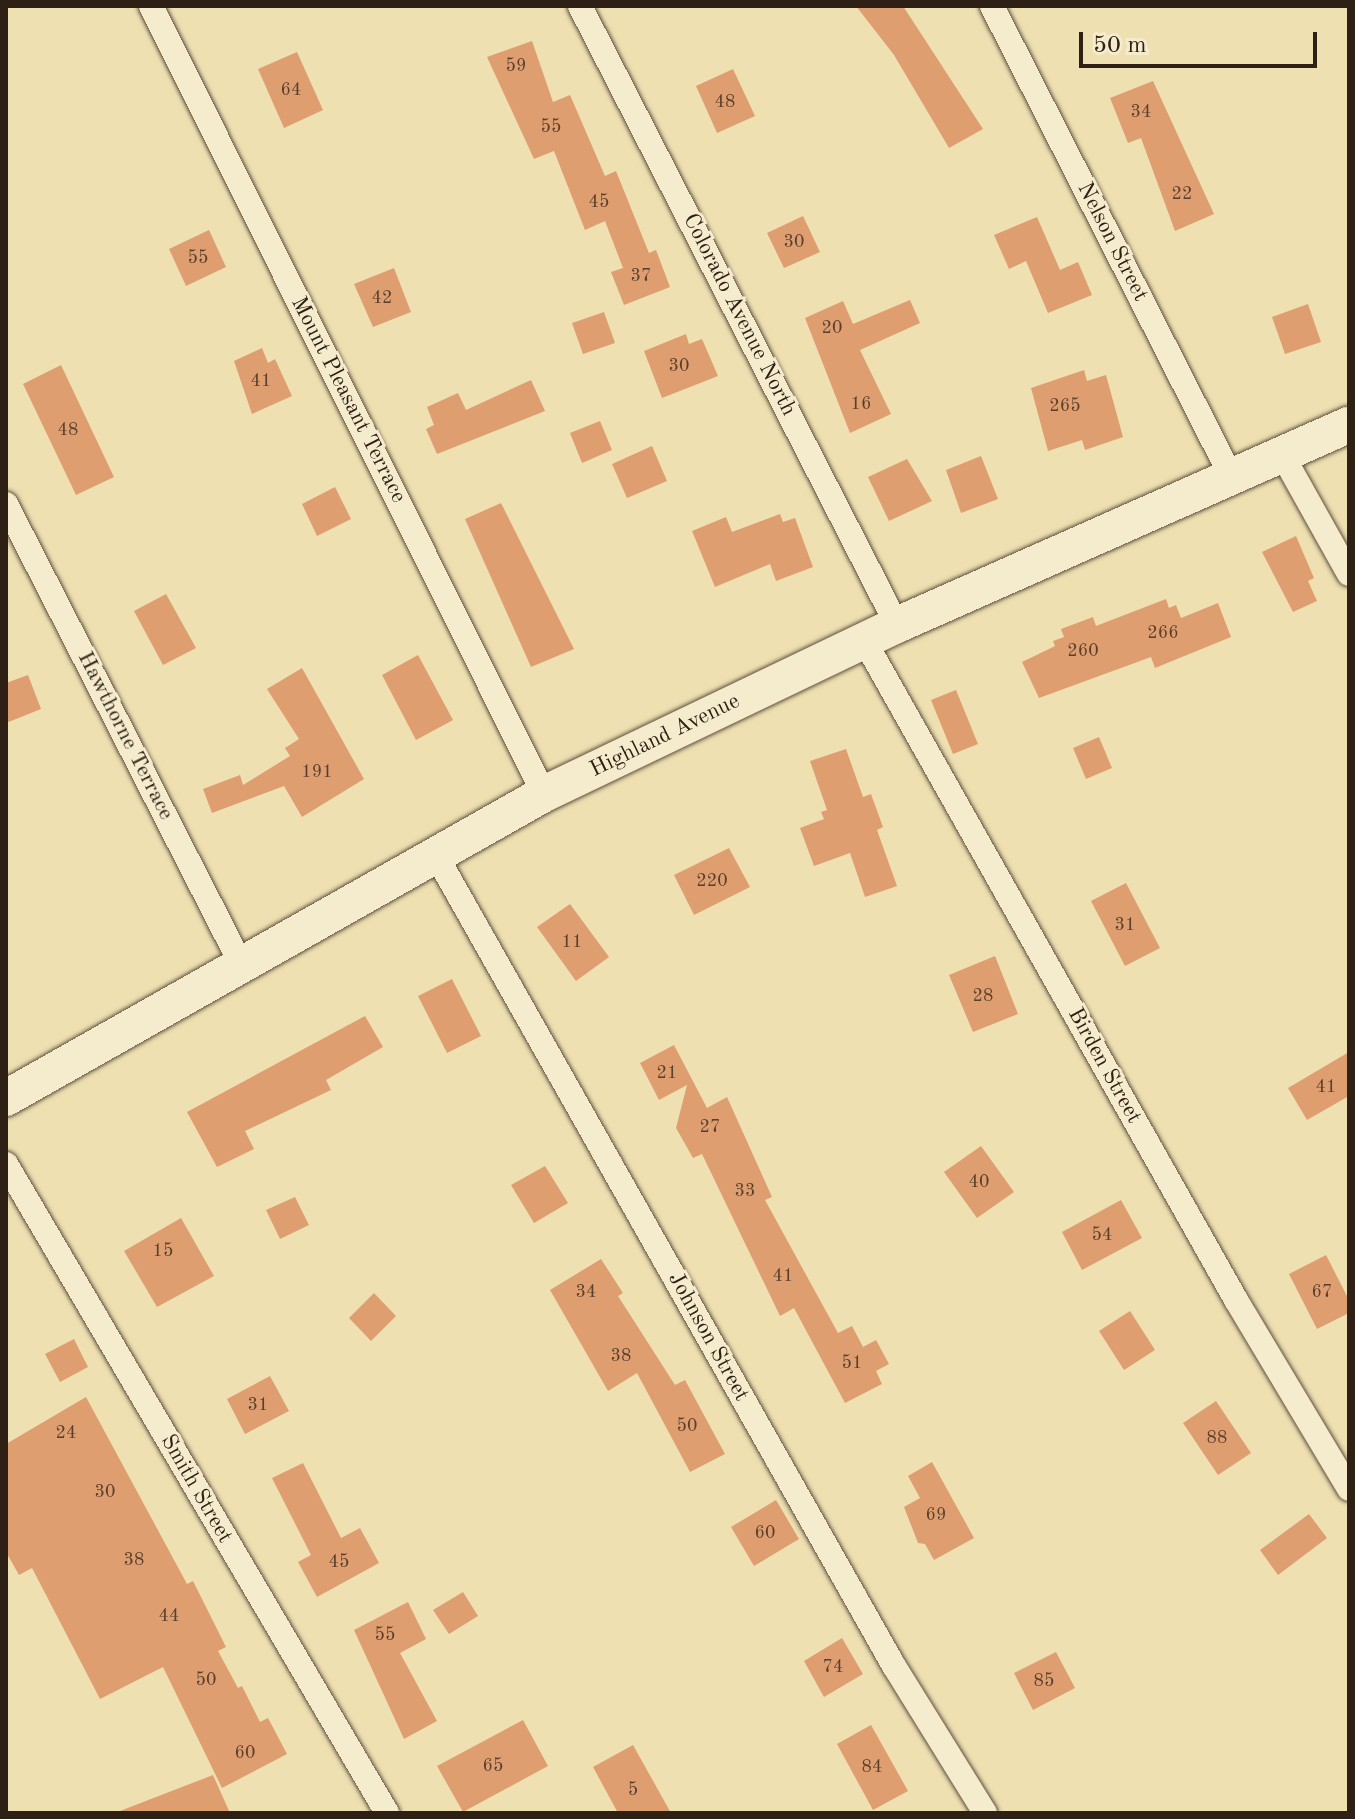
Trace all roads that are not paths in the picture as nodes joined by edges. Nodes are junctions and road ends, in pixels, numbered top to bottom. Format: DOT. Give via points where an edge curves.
graph roads {
  1 [pos="151,6"];
  2 [pos="580,6"];
  3 [pos="992,6"];
  4 [pos="1349,425"];
  5 [pos="1283,456"];
  6 [pos="1232,478"];
  7 [pos="6,504"];
  8 [pos="1349,574"];
  9 [pos="897,625"];
  10 [pos="864,640"];
  11 [pos="544,794"];
  12 [pos="437,857"];
  13 [pos="243,968"];
  14 [pos="6,1098"];
  15 [pos="6,1164"];
  16 [pos="1349,1489"];
  17 [pos="387,1813"];
  18 [pos="985,1813"];
  1 -- 11 [label="street, Mount Pleasant Terrace"];
  2 -- 9 [label="street, Colorado Avenue North"];
  3 -- 6 [label="street, Nelson Street"];
  4 -- 5 [label="street, Highland Avenue"];
  5 -- 6 [label="street, Highland Avenue"];
  5 -- 8 [label="street"];
  6 -- 9 [label="street, Highland Avenue"];
  7 -- 13 [label="street, Hawthorne Terrace"];
  9 -- 10 [label="street, Highland Avenue"];
  10 -- 11 [label="street, Highland Avenue"];
  10 -- 16 [label="street, Birden Street" via="1236,1300"];
  11 -- 12 [label="street, Highland Avenue"];
  12 -- 13 [label="street, Highland Avenue"];
  12 -- 18 [label="street, Johnson Street" via="886,1652"];
  13 -- 14 [label="street, Highland Avenue"];
  15 -- 17 [label="street, Smith Street"];
}
